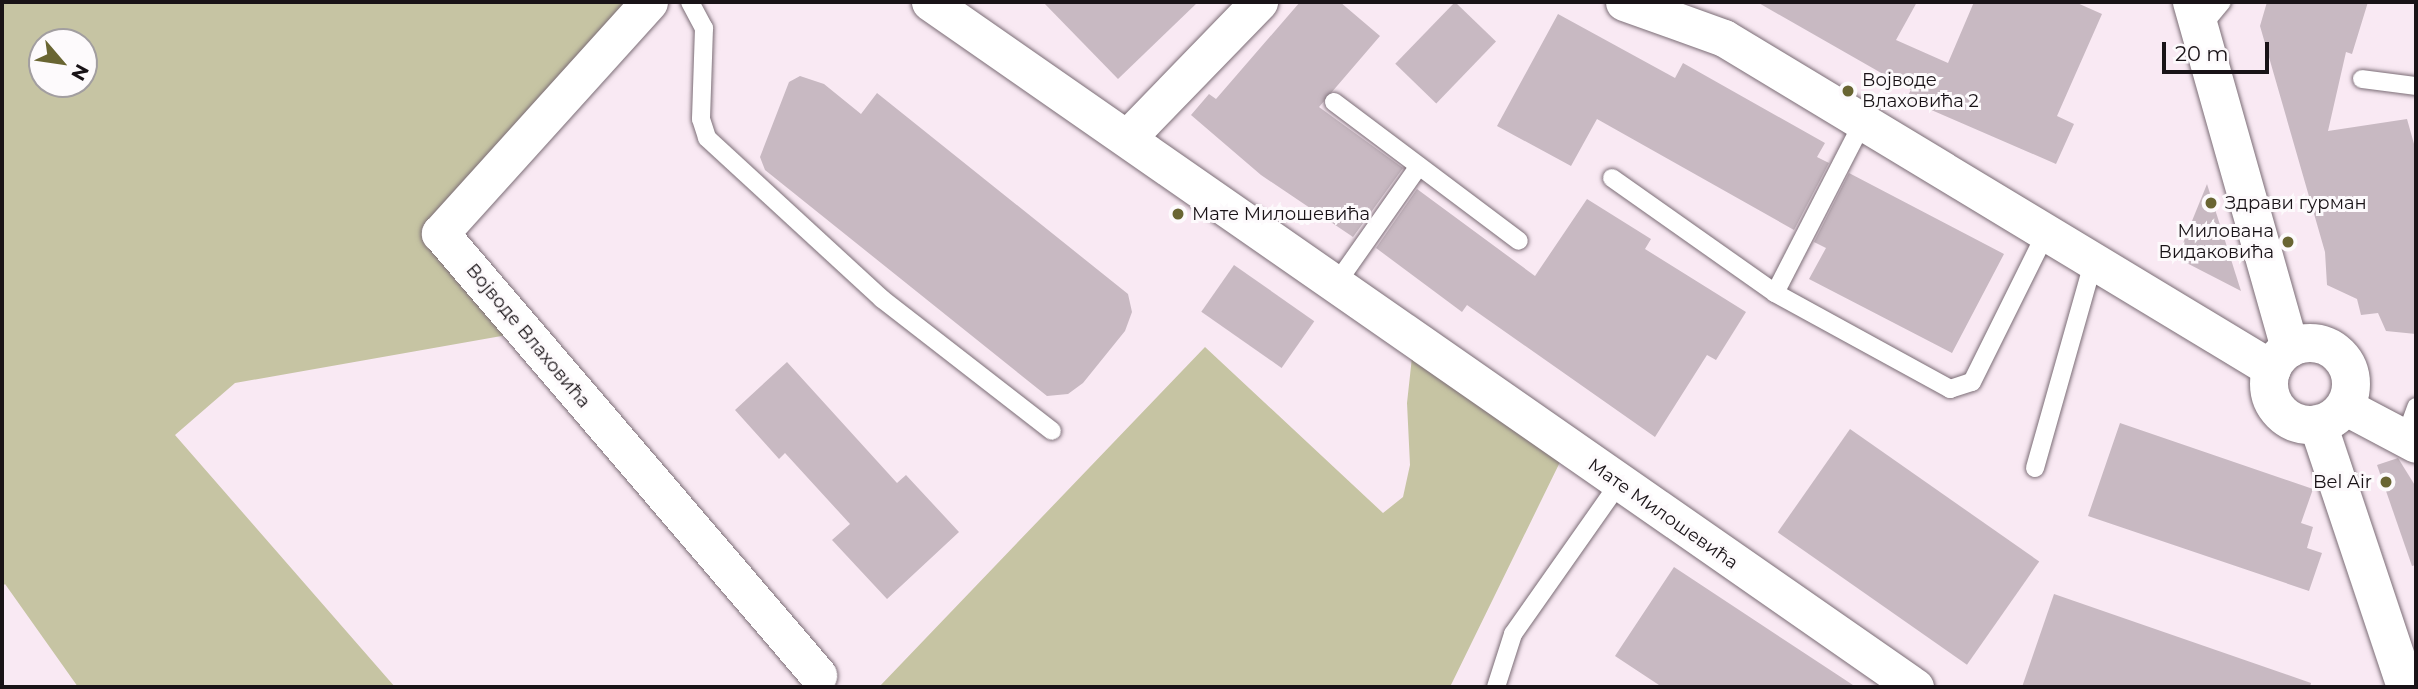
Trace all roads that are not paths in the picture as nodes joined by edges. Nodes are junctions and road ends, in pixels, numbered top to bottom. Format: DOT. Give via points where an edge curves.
graph roads {
  1 [pos="649,2"];
  2 [pos="690,2"];
  3 [pos="930,2"];
  4 [pos="1259,2"];
  5 [pos="1624,2"];
  6 [pos="2205,10"];
  7 [pos="2362,79"];
  8 [pos="2416,86"];
  9 [pos="1334,102"];
  10 [pos="1864,120"];
  11 [pos="1127,138"];
  12 [pos="1419,166"];
  13 [pos="1612,178"];
  14 [pos="2047,231"];
  15 [pos="1518,242"];
  16 [pos="2095,259"];
  17 [pos="1336,284"];
  18 [pos="1776,293"];
  19 [pos="2281,358"];
  20 [pos="2331,415"];
  21 [pos="2412,430"];
  22 [pos="1052,431"];
  23 [pos="2035,468"];
  24 [pos="1619,483"];
  25 [pos="818,675"];
  26 [pos="1496,687"];
  27 [pos="1915,687"];
  28 [pos="2406,687"];
  1 -- 25 [label="street, Војводе Влаховића" via="440,233"];
  2 -- 22 [label="lane" via="704,28 701,119 707,138 882,299"];
  3 -- 11 [label="street, Мате Милошевића"];
  4 -- 11 [label="street"];
  5 -- 10 [label="street" via="1724,38"];
  6 -- 19 [label="street"];
  7 -- 8 [label="lane"];
  9 -- 12 [label="lane"];
  10 -- 14 [label="street"];
  10 -- 18 [label="lane"];
  11 -- 17 [label="street, Мате Милошевића"];
  12 -- 15 [label="lane"];
  12 -- 17 [label="lane"];
  13 -- 18 [label="lane"];
  14 -- 16 [label="street"];
  14 -- 18 [label="lane" via="1972,382 1950,389"];
  16 -- 19 [label="street"];
  16 -- 23 [label="lane"];
  17 -- 24 [label="street, Мате Милошевића"];
  19 -- 20 [label="street" via="2270,390 2278,410 2296,422"];
  19 -- 20 [label="street" via="2325,346 2343,360 2351,383"];
  20 -- 21 [label="street"];
  20 -- 28 [label="street"];
  24 -- 26 [label="lane" via="1513,634"];
  24 -- 27 [label="street, Мате Милошевића"];
}
